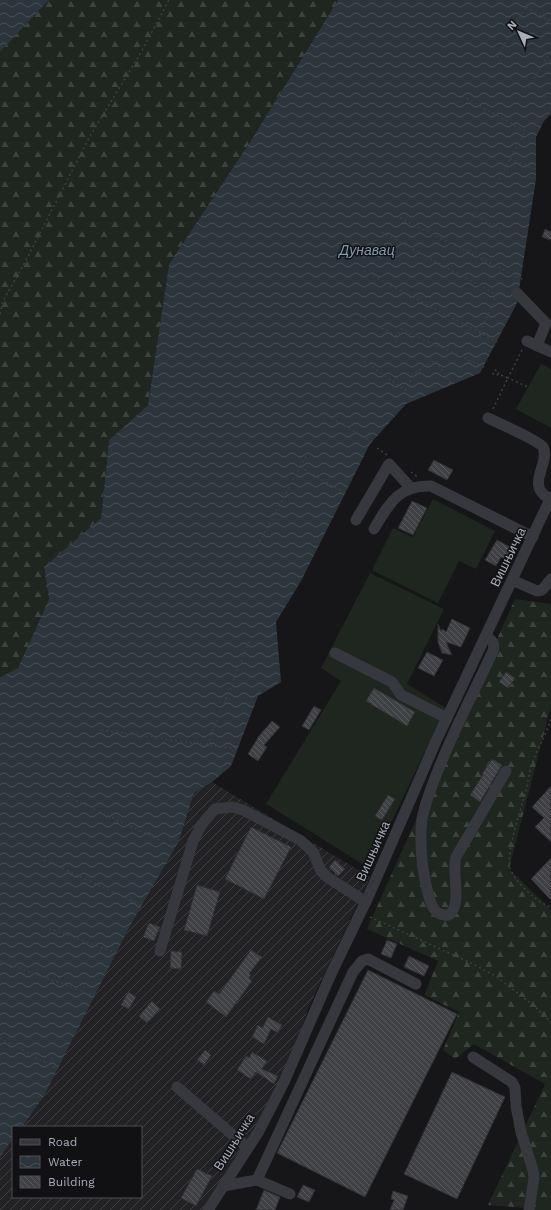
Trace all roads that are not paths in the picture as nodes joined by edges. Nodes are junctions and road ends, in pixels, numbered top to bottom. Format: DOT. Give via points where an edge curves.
graph roads {
  1 [pos="517,293"];
  2 [pos="527,341"];
  3 [pos="537,346"];
  4 [pos="551,352"];
  5 [pos="488,418"];
  6 [pos="540,444"];
  7 [pos="551,449"];
  8 [pos="411,488"];
  9 [pos="551,498"];
  10 [pos="356,520"];
  11 [pos="374,529"];
  12 [pos="533,537"];
  13 [pos="551,579"];
  14 [pos="512,580"];
  15 [pos="486,636"];
  16 [pos="335,653"];
  17 [pos="447,718"];
  18 [pos="506,772"];
  19 [pos="366,902"];
  20 [pos="160,951"];
  21 [pos="416,984"];
  22 [pos="473,1057"];
  23 [pos="177,1087"];
  24 [pos="248,1148"];
  25 [pos="256,1180"];
  26 [pos="223,1186"];
  27 [pos="290,1194"];
  28 [pos="208,1210"];
  29 [pos="529,1210"];
  1 -- 3 [label="street" via="546,323"];
  2 -- 3 [label="street"];
  3 -- 4 [label="street"];
  5 -- 6 [label="street"];
  6 -- 7 [label="street"];
  6 -- 9 [label="street" via="545,453 540,491 544,496"];
  8 -- 10 [label="street" via="389,464"];
  8 -- 11 [label="street" via="393,499"];
  8 -- 12 [label="street" via="431,486"];
  9 -- 12 [label="street, Вишњичка"];
  12 -- 14 [label="street, Вишњичка"];
  13 -- 14 [label="street" via="542,590 537,591"];
  14 -- 15 [label="street, Вишњичка"];
  15 -- 17 [label="street, Вишњичка"];
  15 -- 18 [label="street" via="494,644 493,651 444,756 422,819 423,874 431,902 436,912 441,915 449,915 454,908 456,857"];
  16 -- 17 [label="street" via="392,682 401,695"];
  17 -- 19 [label="street, Вишњичка"];
  19 -- 20 [label="street" via="327,877 321,871 313,852 300,840 243,810 232,807 215,809 202,824 193,841"];
  19 -- 24 [label="street, Вишњичка" via="331,974 284,1082"];
  21 -- 25 [label="street" via="368,959 353,972"];
  22 -- 29 [label="street" via="506,1077 515,1088 518,1116 534,1178"];
  23 -- 24 [label="street"];
  24 -- 26 [label="street, Вишњичка"];
  25 -- 26 [label="street"];
  25 -- 27 [label="street"];
  26 -- 28 [label="street, Вишњичка"];
}
